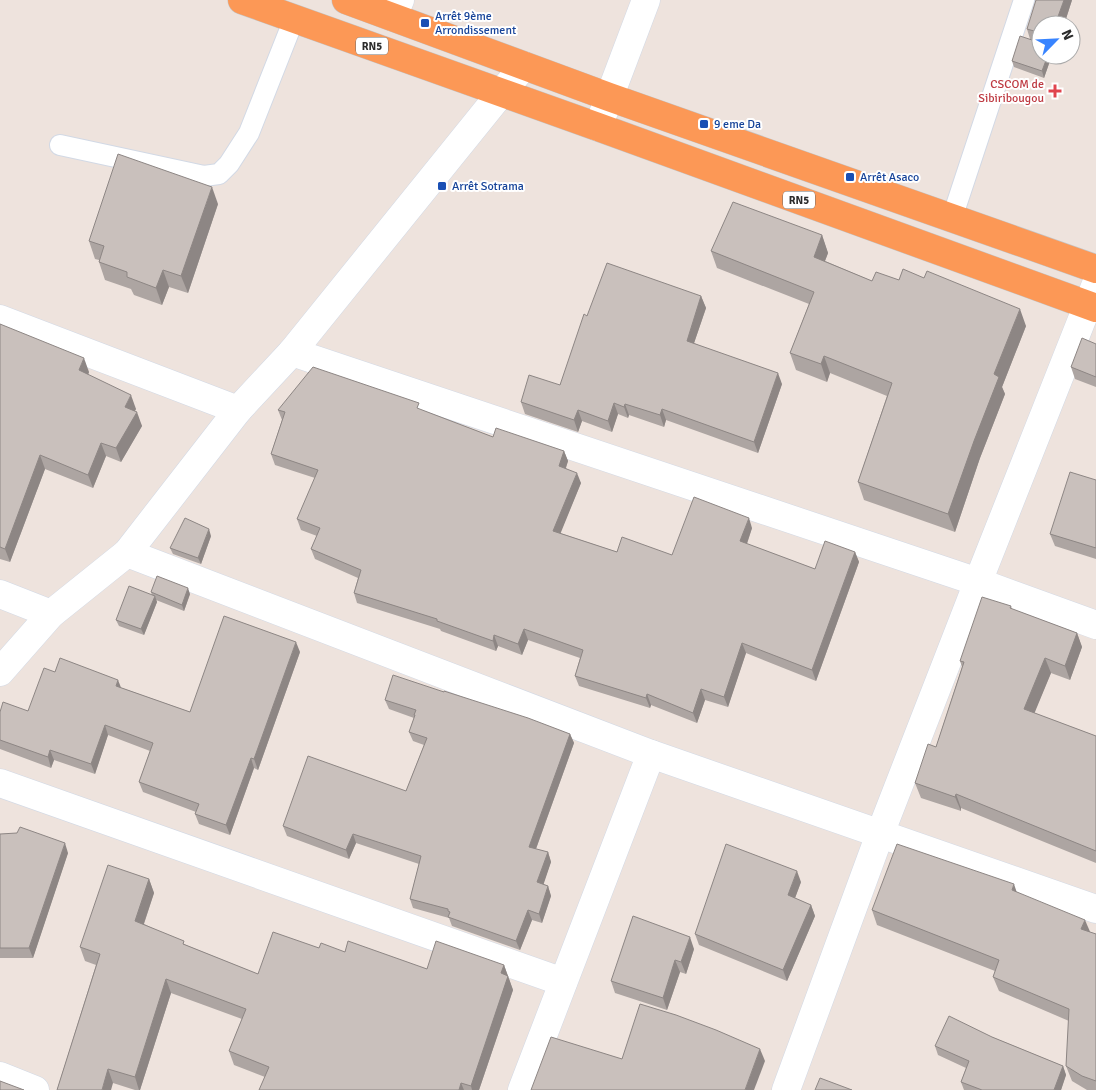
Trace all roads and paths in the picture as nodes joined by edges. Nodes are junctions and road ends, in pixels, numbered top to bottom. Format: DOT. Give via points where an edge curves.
graph roads {
  1 [pos="242,0"];
  2 [pos="346,0"];
  3 [pos="646,0"];
  4 [pos="1024,0"];
  5 [pos="397,9"];
  6 [pos="294,19"];
  7 [pos="524,66"];
  8 [pos="502,93"];
  9 [pos="609,97"];
  10 [pos="598,127"];
  11 [pos="60,145"];
  12 [pos="952,218"];
  13 [pos="1096,269"];
  14 [pos="1093,299"];
  15 [pos="0,320"];
  16 [pos="292,352"];
  17 [pos="238,410"];
  18 [pos="127,553"];
  19 [pos="978,582"];
  20 [pos="0,594"];
  21 [pos="51,614"];
  22 [pos="1096,624"];
  23 [pos="0,672"];
  24 [pos="651,754"];
  25 [pos="0,783"];
  26 [pos="880,834"];
  27 [pos="1096,909"];
  28 [pos="563,982"];
  29 [pos="0,1076"];
  30 [pos="36,1090"];
  31 [pos="522,1090"];
  32 [pos="786,1090"];
  1 -- 6 [label="highway, RN5"];
  2 -- 5 [label="highway"];
  3 -- 9 [label="street"];
  4 -- 12 [label="lane"];
  5 -- 7 [label="highway"];
  6 -- 8 [label="highway, RN5"];
  6 -- 11 [label="lane" via="249,133 219,174 204,176"];
  7 -- 8 [label="street"];
  7 -- 9 [label="highway"];
  8 -- 10 [label="highway, RN5"];
  8 -- 16 [label="street"];
  9 -- 10 [label="street"];
  9 -- 12 [label="highway"];
  10 -- 14 [label="highway, RN5"];
  12 -- 13 [label="highway"];
  14 -- 19 [label="street"];
  15 -- 17 [label="street"];
  16 -- 17 [label="street"];
  16 -- 19 [label="street"];
  17 -- 18 [label="street"];
  18 -- 21 [label="street"];
  18 -- 24 [label="street"];
  19 -- 22 [label="street"];
  19 -- 26 [label="street"];
  20 -- 21 [label="street"];
  21 -- 23 [label="street"];
  24 -- 26 [label="street"];
  24 -- 28 [label="street"];
  25 -- 28 [label="street"];
  26 -- 27 [label="street"];
  26 -- 32 [label="street"];
  28 -- 31 [label="street"];
  29 -- 30 [label="street"];
}
